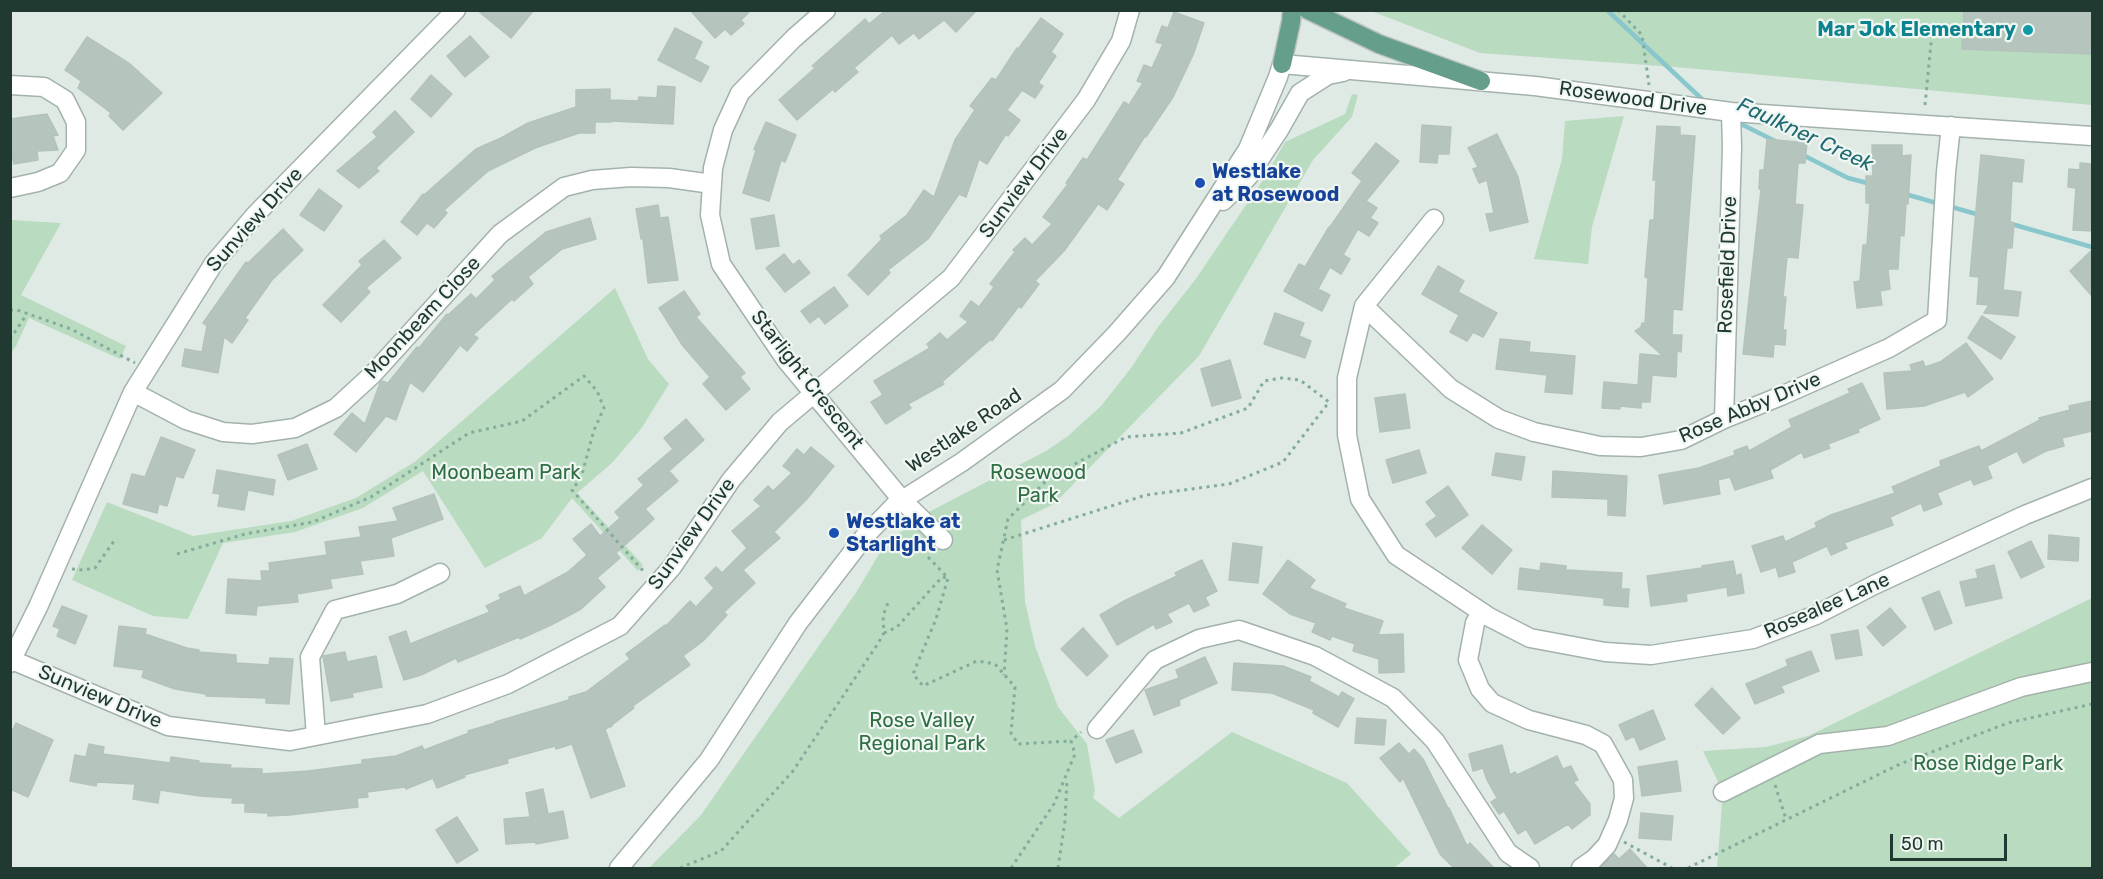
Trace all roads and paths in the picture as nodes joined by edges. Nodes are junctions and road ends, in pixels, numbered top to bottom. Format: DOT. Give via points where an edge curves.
graph roads {
  1 [pos="456,10"];
  2 [pos="826,10"];
  3 [pos="1130,10"];
  4 [pos="1292,10"];
  5 [pos="1308,10"];
  6 [pos="1618,10"];
  7 [pos="1933,23"];
  8 [pos="1281,64"];
  9 [pos="1353,70"];
  10 [pos="1480,81"];
  11 [pos="10,85"];
  12 [pos="1650,101"];
  13 [pos="1925,105"];
  14 [pos="1731,112"];
  15 [pos="1951,126"];
  16 [pos="2092,136"];
  17 [pos="712,184"];
  18 [pos="10,189"];
  19 [pos="1434,219"];
  20 [pos="1202,220"];
  21 [pos="1364,306"];
  22 [pos="10,310"];
  23 [pos="27,314"];
  24 [pos="10,339"];
  25 [pos="147,369"];
  26 [pos="133,392"];
  27 [pos="813,394"];
  28 [pos="1724,418"];
  29 [pos="2092,488"];
  30 [pos="902,500"];
  31 [pos="943,540"];
  32 [pos="1004,540"];
  33 [pos="118,541"];
  34 [pos="177,554"];
  35 [pos="928,557"];
  36 [pos="55,567"];
  37 [pos="440,573"];
  38 [pos="948,578"];
  39 [pos="656,586"];
  40 [pos="889,600"];
  41 [pos="1481,612"];
  42 [pos="884,633"];
  43 [pos="11,661"];
  44 [pos="2092,672"];
  45 [pos="1004,675"];
  46 [pos="2092,704"];
  47 [pos="1097,729"];
  48 [pos="316,736"];
  49 [pos="1071,741"];
  50 [pos="1769,769"];
  51 [pos="1066,777"];
  52 [pos="1724,792"];
  53 [pos="1786,819"];
  54 [pos="1611,836"];
  55 [pos="620,868"];
  56 [pos="680,868"];
  57 [pos="1011,868"];
  58 [pos="1058,868"];
  59 [pos="1530,868"];
  60 [pos="1581,868"];
  61 [pos="1672,868"];
  62 [pos="1688,868"];
  1 -- 25 [label="street, Sunview Drive" via="213,263"];
  2 -- 17 [label="street, Starlight Crescent" via="740,93 723,130"];
  3 -- 27 [label="street, Sunview Drive" via="1121,41 1086,100 951,278"];
  4 -- 8 [label="main road, Westlake Road"];
  5 -- 10 [label="main road" via="1379,44"];
  6 -- 12 [label="path" via="1642,35"];
  7 -- 13 [label="path"];
  8 -- 9 [label="street, Rosewood Drive"];
  8 -- 20 [label="street, Westlake Road" via="1248,148"];
  9 -- 10 [label="street, Rosewood Drive"];
  9 -- 20 [label="street" via="1328,75 1300,93 1248,177"];
  10 -- 12 [label="street, Rosewood Drive"];
  11 -- 18 [label="street" via="44,87 64,100 76,122 76,150 60,173"];
  12 -- 14 [label="street, Rosewood Drive"];
  14 -- 15 [label="street, Rosewood Drive"];
  14 -- 28 [label="street, Rosefield Drive"];
  15 -- 16 [label="street, Rosewood Drive"];
  15 -- 28 [label="street, Rose Abby Drive" via="1937,320 1889,348"];
  17 -- 26 [label="street, Moonbeam Close" via="631,177 564,187 500,234 373,374 336,408 296,428 252,434 223,432 186,420"];
  17 -- 27 [label="street, Starlight Crescent" via="710,215 720,264"];
  19 -- 21 [label="street"];
  20 -- 30 [label="street, Westlake Road" via="1166,277 1062,390"];
  21 -- 28 [label="street, Rose Abby Drive" via="1451,389 1499,419 1534,432 1600,446 1641,447 1681,440"];
  21 -- 41 [label="street, Rosealee Lane" via="1347,378 1347,435 1360,499 1396,555"];
  22 -- 23 [label="path"];
  23 -- 24 [label="path"];
  23 -- 25 [label="path" via="71,329"];
  25 -- 26 [label="street, Sunview Drive"];
  26 -- 36 [label="street, Sunview Drive"];
  27 -- 30 [label="street, Starlight Crescent"];
  27 -- 39 [label="street, Sunview Drive" via="780,422 730,480"];
  29 -- 41 [label="street, Rosealee Lane" via="2025,515 1816,615 1753,639 1651,656 1605,652 1530,638"];
  30 -- 31 [label="street, Starlight Crescent"];
  30 -- 55 [label="street, Westlake Road" via="865,536 811,605 709,760"];
  32 -- 32 [label="path" via="1008,519 1050,477 1126,437 1181,433 1248,408 1264,381 1300,380 1329,402 1283,462 1229,484 1146,495"];
  32 -- 45 [label="path" via="997,570 1007,629"];
  33 -- 36 [label="path" via="114,541 95,568"];
  34 -- 39 [label="path" via="245,534 313,522 371,497 469,433 522,421 584,376 597,391 604,408 580,478 572,489"];
  35 -- 38 [label="path"];
  36 -- 43 [label="street, Sunview Drive"];
  37 -- 48 [label="street" via="397,594 335,610 310,657"];
  38 -- 42 [label="path" via="942,577 897,627"];
  38 -- 45 [label="path" via="913,674 923,686 977,661 995,664"];
  39 -- 48 [label="street, Sunview Drive" via="620,626 508,684 427,714"];
  40 -- 42 [label="path"];
  41 -- 54 [label="street" via="1468,660 1480,689 1492,703 1529,720 1586,735 1603,744 1615,763 1623,780 1624,798"];
  42 -- 56 [label="path" via="793,771 721,850"];
  43 -- 48 [label="street, Sunview Drive" via="168,726 290,741"];
  44 -- 50 [label="street" via="2021,687 1888,736 1819,744"];
  45 -- 49 [label="path" via="1015,687 1011,733 1018,744"];
  46 -- 53 [label="path" via="2008,723 1899,764"];
  47 -- 49 [label="path" via="1084,730"];
  47 -- 59 [label="street" via="1155,660 1199,639 1239,630 1315,656 1393,698 1435,741 1508,853"];
  49 -- 57 [label="path" via="1075,754 1054,804"];
  50 -- 52 [label="street"];
  50 -- 53 [label="path"];
  51 -- 58 [label="path"];
  53 -- 62 [label="path"];
  54 -- 60 [label="street" via="1594,859"];
  54 -- 61 [label="path"];
}
